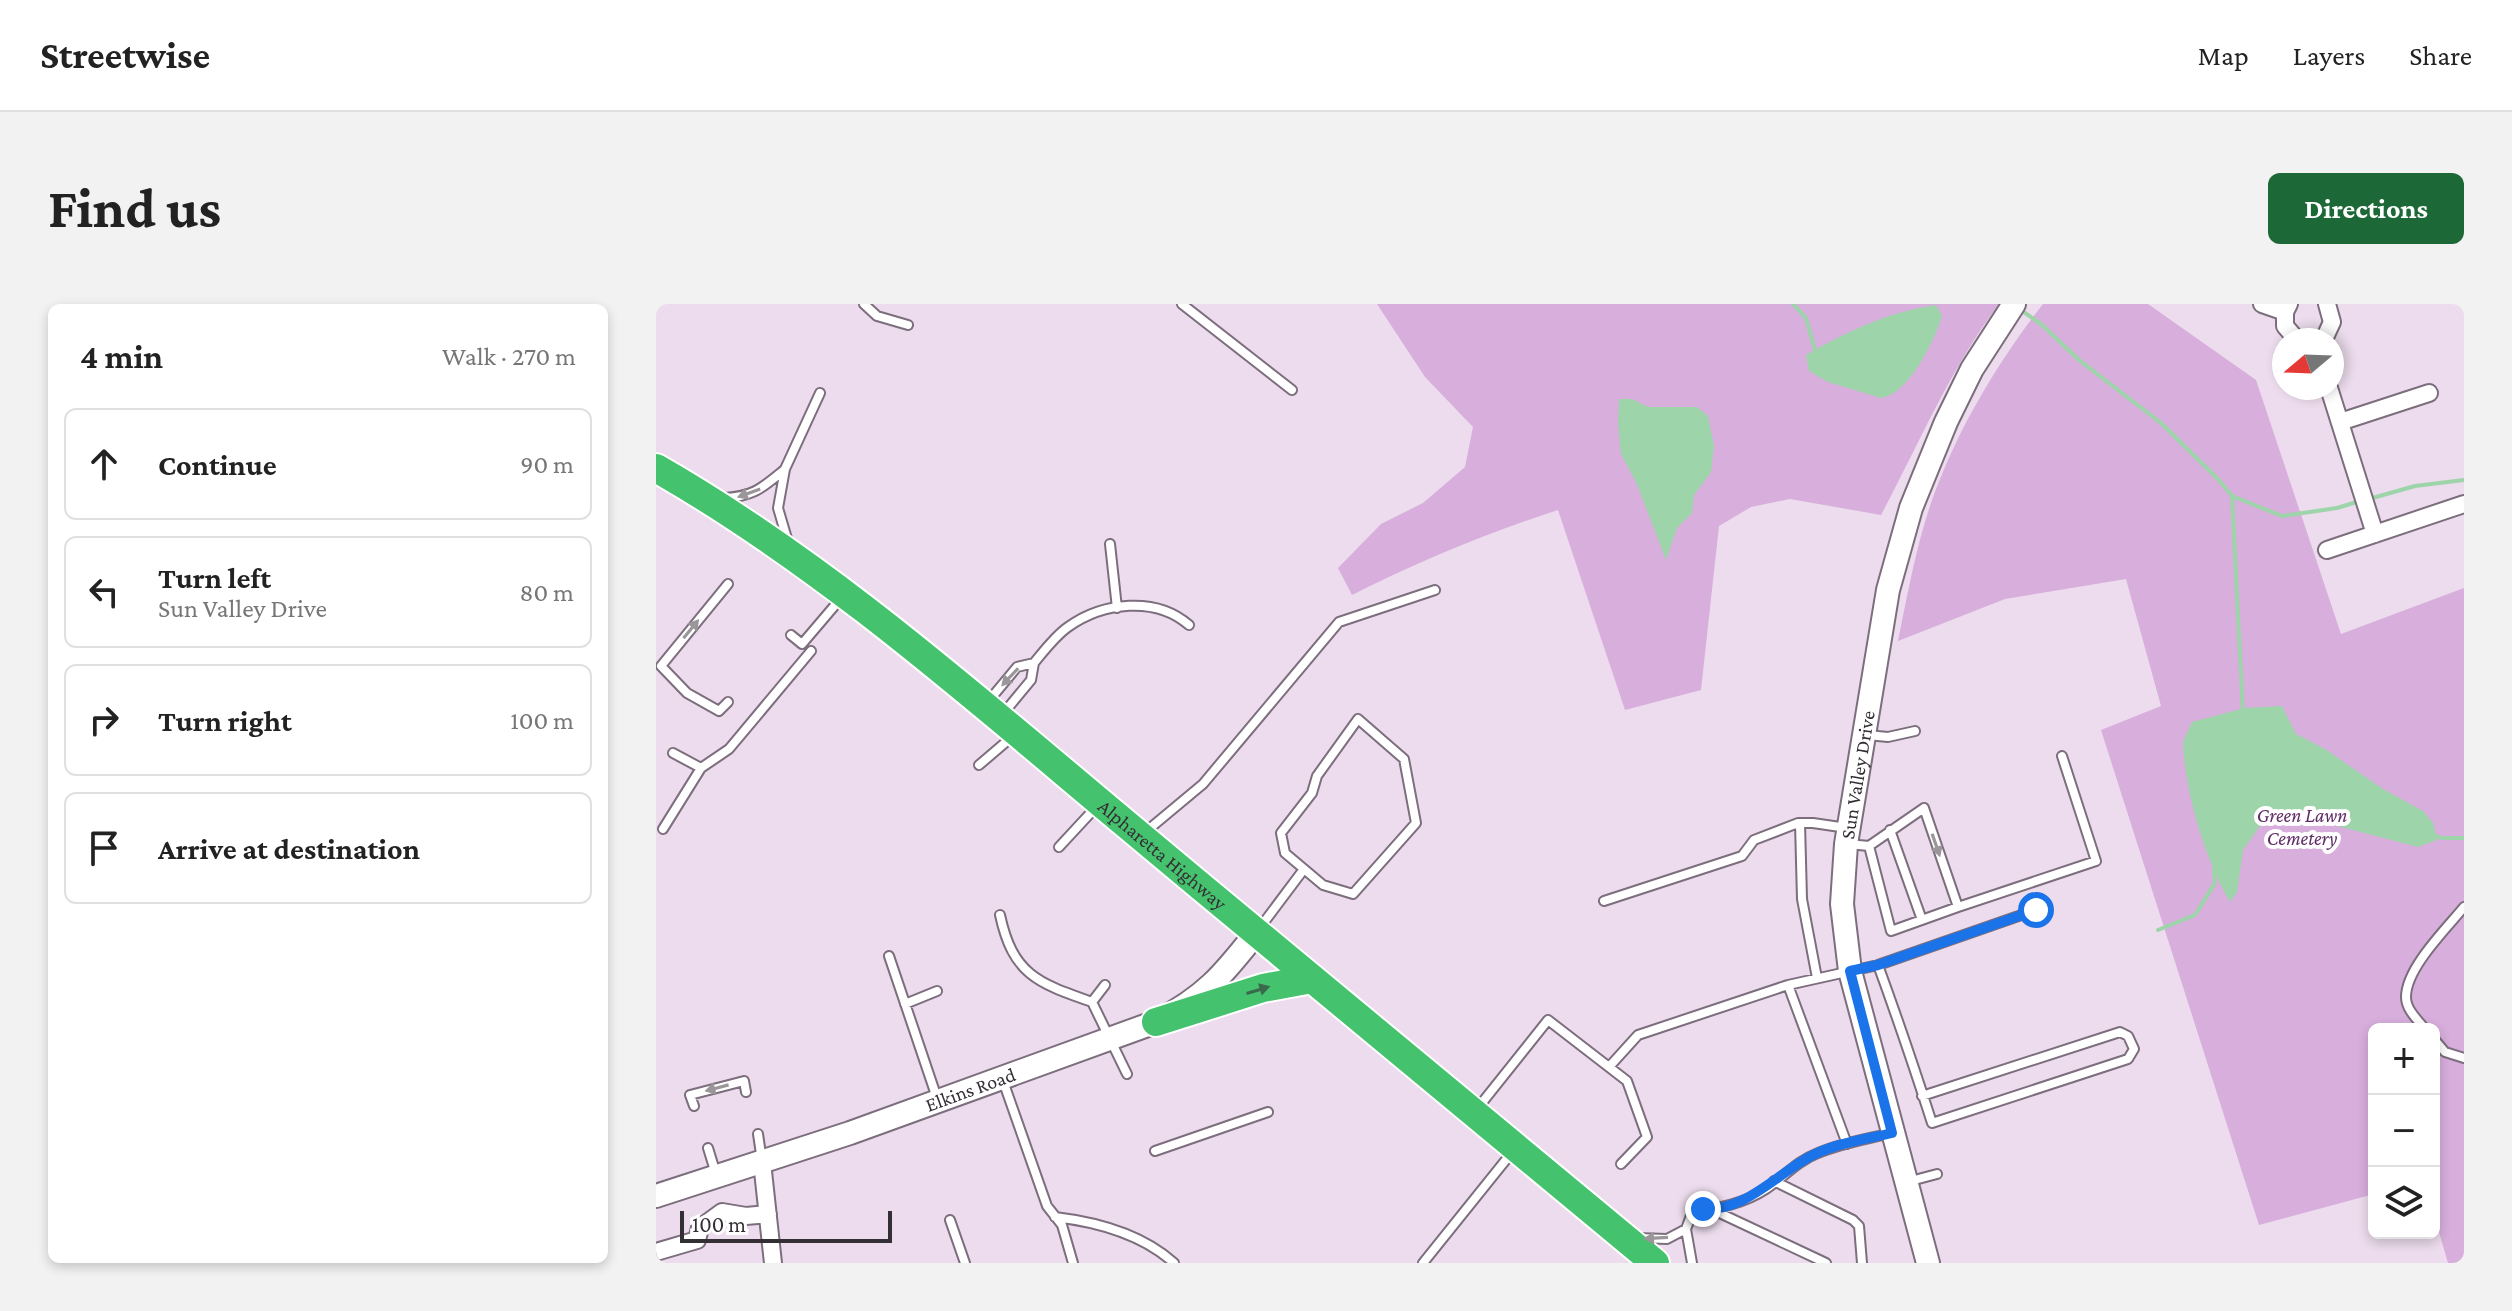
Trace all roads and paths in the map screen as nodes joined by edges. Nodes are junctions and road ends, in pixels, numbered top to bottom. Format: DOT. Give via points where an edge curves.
graph roads {
  1 [pos="864,304"];
  2 [pos="1182,304"];
  3 [pos="2014,304"];
  4 [pos="2262,304"];
  5 [pos="2327,304"];
  6 [pos="2287,308"];
  7 [pos="908,325"];
  8 [pos="2287,328"];
  9 [pos="2329,328"];
  10 [pos="1292,390"];
  11 [pos="820,393"];
  12 [pos="2429,393"];
  13 [pos="2333,400"];
  14 [pos="2340,422"];
  15 [pos="656,468"];
  16 [pos="785,469"];
  17 [pos="706,498"];
  18 [pos="2464,504"];
  19 [pos="2375,534"];
  20 [pos="1110,544"];
  21 [pos="2327,550"];
  22 [pos="792,554"];
  23 [pos="728,584"];
  24 [pos="1435,590"];
  25 [pos="845,594"];
  26 [pos="1117,608"];
  27 [pos="1189,625"];
  28 [pos="791,635"];
  29 [pos="811,651"];
  30 [pos="1034,663"];
  31 [pos="728,702"];
  32 [pos="1000,719"];
  33 [pos="1915,731"];
  34 [pos="1862,735"];
  35 [pos="673,753"];
  36 [pos="2062,756"];
  37 [pos="979,765"];
  38 [pos="701,768"];
  39 [pos="1100,803"];
  40 [pos="1800,823"];
  41 [pos="663,829"];
  42 [pos="1890,830"];
  43 [pos="1140,836"];
  44 [pos="1847,836"];
  45 [pos="1869,846"];
  46 [pos="1059,847"];
  47 [pos="1304,869"];
  48 [pos="1604,901"];
  49 [pos="1958,907"];
  50 [pos="2464,907"];
  51 [pos="2036,910"];
  52 [pos="1000,915"];
  53 [pos="1922,920"];
  54 [pos="1256,933"];
  55 [pos="889,956"];
  56 [pos="1878,965"];
  57 [pos="1850,971"];
  58 [pos="1817,978"];
  59 [pos="1312,979"];
  60 [pos="1105,985"];
  61 [pos="1788,985"];
  62 [pos="937,991"];
  63 [pos="1092,1002"];
  64 [pos="905,1004"];
  65 [pos="1156,1022"];
  66 [pos="2420,1023"];
  67 [pos="1111,1038"];
  68 [pos="2440,1046"];
  69 [pos="2464,1058"];
  70 [pos="1609,1067"];
  71 [pos="1127,1074"];
  72 [pos="1002,1078"];
  73 [pos="746,1092"];
  74 [pos="1922,1096"];
  75 [pos="938,1101"];
  76 [pos="694,1106"];
  77 [pos="1268,1112"];
  78 [pos="1474,1113"];
  79 [pos="1892,1133"];
  80 [pos="758,1134"];
  81 [pos="1847,1144"];
  82 [pos="1516,1147"];
  83 [pos="708,1148"];
  84 [pos="1155,1151"];
  85 [pos="762,1162"];
  86 [pos="1621,1164"];
  87 [pos="1937,1174"];
  88 [pos="717,1177"];
  89 [pos="1774,1181"];
  90 [pos="1906,1182"];
  91 [pos="656,1196"];
  92 [pos="1711,1209"];
  93 [pos="768,1214"];
  94 [pos="1055,1217"];
  95 [pos="950,1220"];
  96 [pos="1686,1229"];
  97 [pos="1624,1237"];
  98 [pos="656,1252"];
  99 [pos="773,1263"];
  100 [pos="965,1263"];
  101 [pos="1073,1263"];
  102 [pos="1174,1263"];
  103 [pos="1423,1263"];
  104 [pos="1655,1263"];
  105 [pos="1692,1263"];
  106 [pos="1826,1263"];
  107 [pos="1862,1263"];
  108 [pos="1928,1263"];
  1 -- 7 [label="lane" via="877,316"];
  2 -- 10 [label="lane"];
  3 -- 34 [label="street, Sun Valley Drive" via="1959,396 1911,508 1888,590"];
  4 -- 6 [label="street"];
  5 -- 9 [label="street"];
  6 -- 8 [label="street"];
  11 -- 16 [label="lane"];
  12 -- 14 [label="street"];
  13 -- 14 [label="street"];
  14 -- 19 [label="street"];
  15 -- 17 [label="highway, Alpharetta Highway"];
  16 -- 17 [label="lane, one-way" via="757,492"];
  16 -- 22 [label="lane" via="778,508"];
  17 -- 22 [label="highway, Alpharetta Highway"];
  18 -- 19 [label="street"];
  19 -- 21 [label="street"];
  20 -- 26 [label="lane"];
  22 -- 25 [label="highway, Alpharetta Highway"];
  31 -- 23 [label="lane, one-way" via="719,711 687,693 661,666"];
  24 -- 43 [label="lane" via="1339,622 1203,784"];
  25 -- 28 [label="lane" via="802,644"];
  25 -- 32 [label="highway, Alpharetta Highway"];
  26 -- 27 [label="lane" via="1159,607"];
  26 -- 30 [label="lane" via="1067,628"];
  29 -- 38 [label="lane" via="729,749"];
  30 -- 32 [label="lane" via="1031,680"];
  30 -- 32 [label="lane, one-way" via="1017,667"];
  32 -- 37 [label="lane"];
  32 -- 39 [label="highway, Alpharetta Highway"];
  33 -- 34 [label="lane"];
  34 -- 44 [label="street, Sun Valley Drive"];
  35 -- 38 [label="lane"];
  36 -- 49 [label="lane" via="2096,861"];
  38 -- 41 [label="lane"];
  39 -- 43 [label="highway, Alpharetta Highway"];
  39 -- 46 [label="lane"];
  40 -- 44 [label="lane"];
  40 -- 48 [label="lane" via="1754,840 1742,856"];
  40 -- 58 [label="lane" via="1802,899"];
  42 -- 45 [label="lane"];
  42 -- 49 [label="lane, one-way" via="1924,808"];
  42 -- 53 [label="lane"];
  43 -- 54 [label="highway, Alpharetta Highway"];
  44 -- 45 [label="lane"];
  44 -- 57 [label="street, Sun Valley Drive" via="1842,904"];
  45 -- 53 [label="lane" via="1891,931"];
  47 -- 47 [label="lane" via="1323,885 1353,894 1416,823 1404,759 1358,719 1281,833 1285,853"];
  47 -- 54 [label="lane"];
  49 -- 53 [label="lane"];
  50 -- 66 [label="lane" via="2409,982 2406,999"];
  51 -- 56 [label="lane"];
  52 -- 63 [label="lane" via="1006,944 1031,977"];
  54 -- 59 [label="highway, Alpharetta Highway"];
  54 -- 65 [label="street, Elkins Road" via="1203,994"];
  55 -- 64 [label="lane"];
  56 -- 57 [label="lane"];
  56 -- 74 [label="lane"];
  57 -- 58 [label="lane"];
  57 -- 79 [label="street, Sun Valley Drive"];
  58 -- 61 [label="lane"];
  65 -- 59 [label="highway, one-way" via="1263,988"];
  59 -- 78 [label="highway, Alpharetta Highway"];
  60 -- 63 [label="lane"];
  61 -- 70 [label="lane" via="1638,1035"];
  61 -- 81 [label="lane"];
  62 -- 64 [label="lane"];
  63 -- 67 [label="lane"];
  64 -- 75 [label="lane"];
  65 -- 67 [label="street, Elkins Road"];
  67 -- 71 [label="lane"];
  67 -- 72 [label="street, Elkins Road"];
  68 -- 69 [label="lane"];
  70 -- 78 [label="lane" via="1548,1020"];
  70 -- 86 [label="lane" via="1627,1081 1647,1137"];
  72 -- 75 [label="street, Elkins Road"];
  72 -- 94 [label="lane"];
  73 -- 76 [label="lane, one-way" via="744,1081 690,1095"];
  74 -- 74 [label="lane" via="1932,1123 2128,1059 2134,1049 2120,1032"];
  75 -- 85 [label="street, Elkins Road"];
  77 -- 84 [label="lane"];
  78 -- 82 [label="highway, Alpharetta Highway"];
  79 -- 81 [label="lane"];
  79 -- 90 [label="street, Sun Valley Drive"];
  80 -- 85 [label="lane"];
  81 -- 89 [label="lane" via="1816,1153"];
  82 -- 97 [label="highway, Alpharetta Highway"];
  82 -- 103 [label="lane"];
  83 -- 88 [label="lane"];
  85 -- 88 [label="street, Elkins Road"];
  85 -- 93 [label="street"];
  87 -- 90 [label="lane"];
  88 -- 91 [label="street, Elkins Road"];
  89 -- 92 [label="lane" via="1744,1199"];
  89 -- 107 [label="lane" via="1853,1220 1859,1226"];
  90 -- 108 [label="street, Sun Valley Drive"];
  92 -- 96 [label="lane" via="1694,1208"];
  92 -- 106 [label="lane"];
  93 -- 98 [label="street" via="722,1212 700,1228 697,1240"];
  93 -- 99 [label="street"];
  94 -- 101 [label="lane"];
  94 -- 102 [label="lane" via="1130,1235"];
  95 -- 100 [label="lane"];
  96 -- 97 [label="lane, one-way" via="1667,1239"];
  96 -- 105 [label="lane"];
  97 -- 104 [label="highway, Alpharetta Highway"];
}
